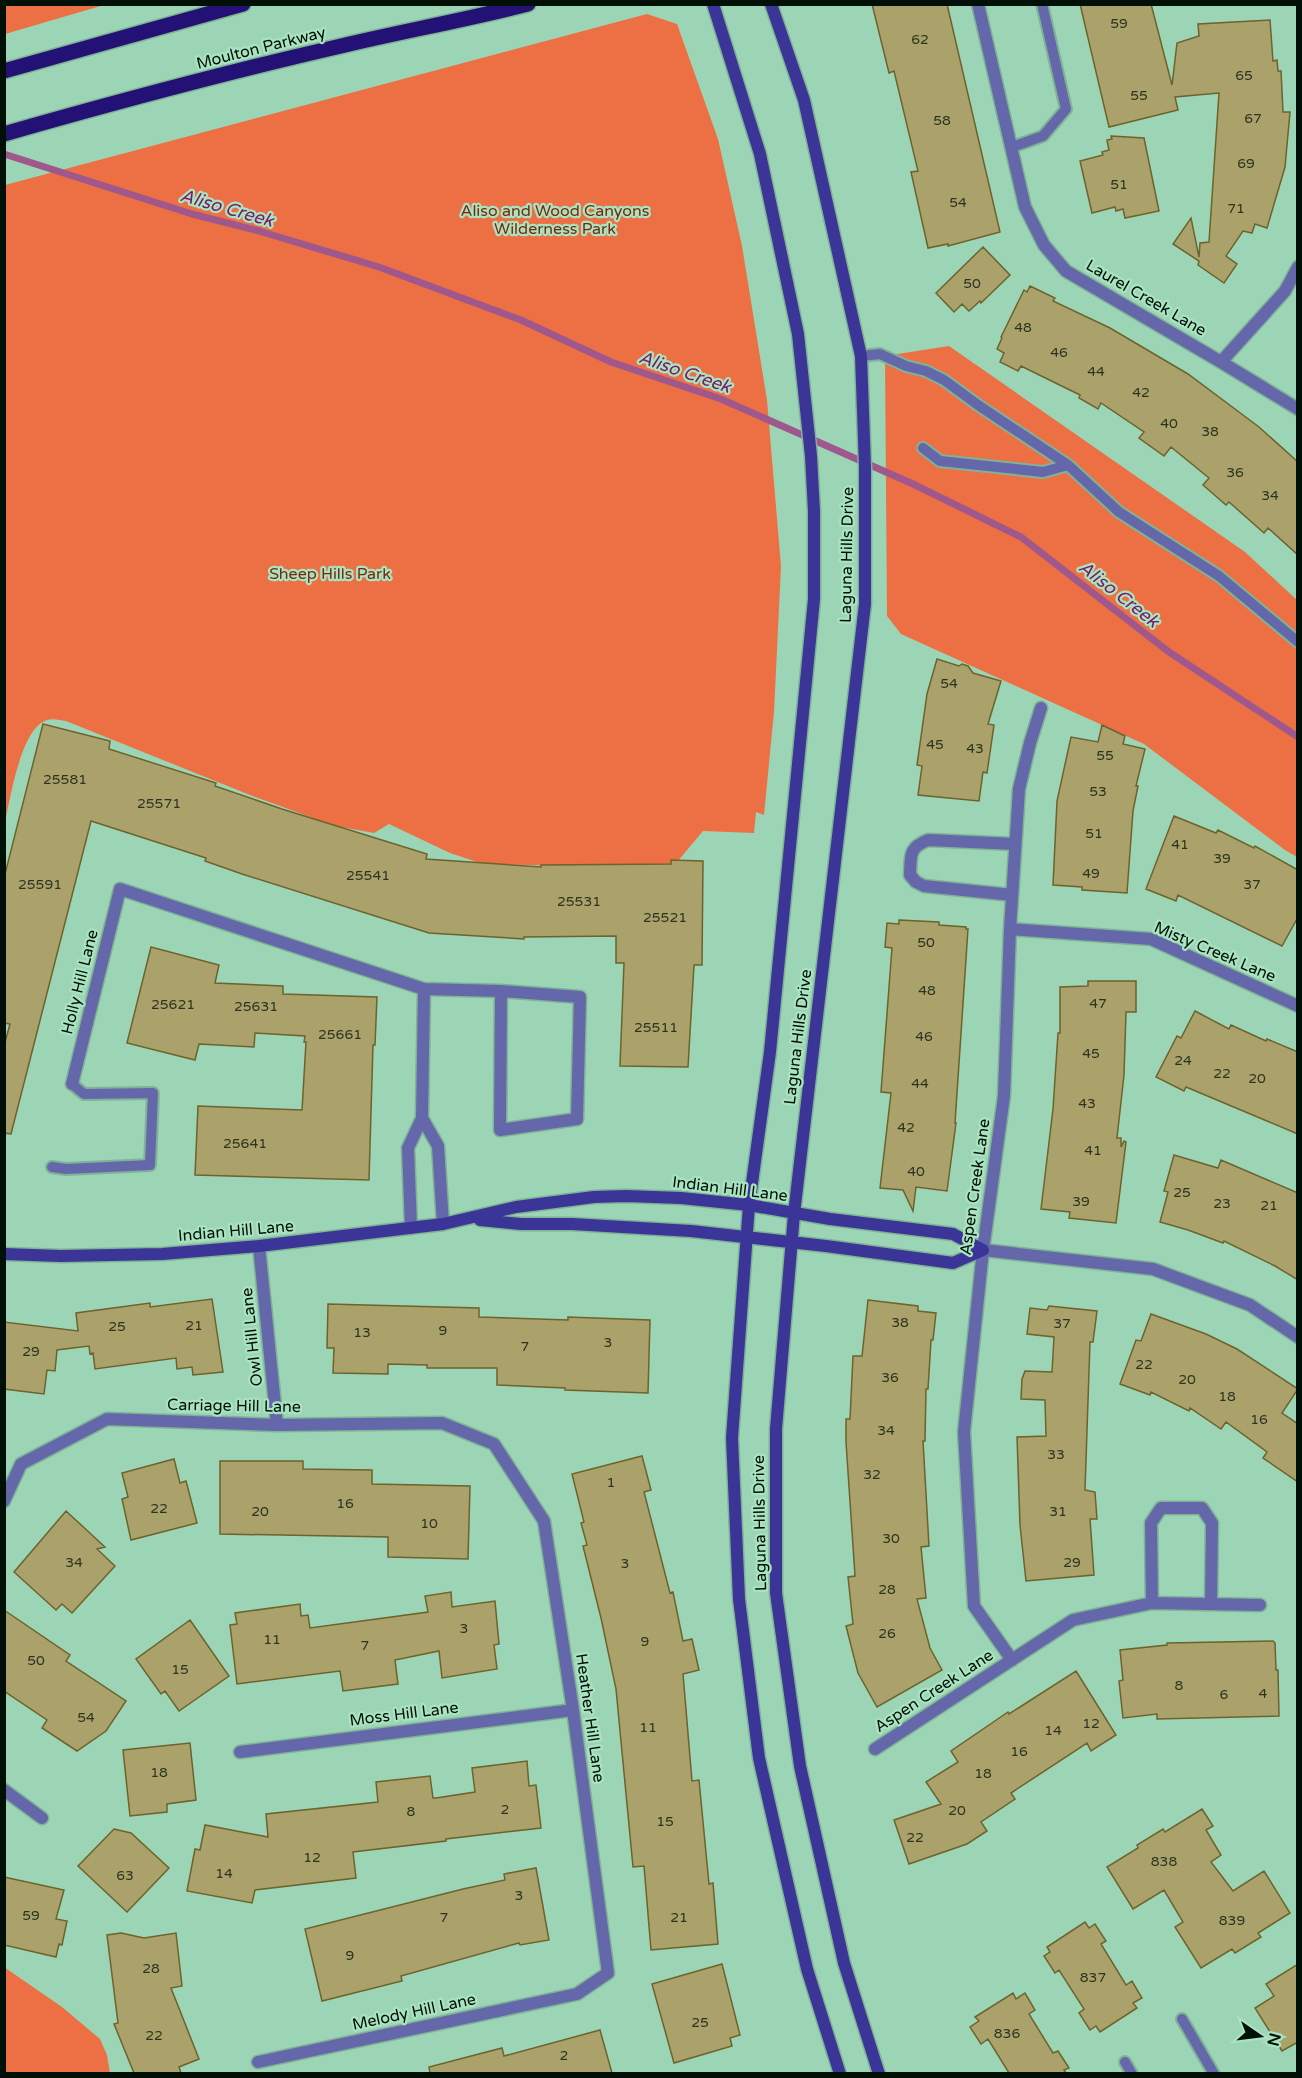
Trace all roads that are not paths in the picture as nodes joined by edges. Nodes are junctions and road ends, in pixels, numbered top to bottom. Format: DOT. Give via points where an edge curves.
graph roads {
  1 [pos="243,4"];
  2 [pos="528,4"];
  3 [pos="713,4"];
  4 [pos="771,4"];
  5 [pos="978,4"];
  6 [pos="1042,4"];
  7 [pos="4,71"];
  8 [pos="4,134"];
  9 [pos="1011,147"];
  10 [pos="1298,267"];
  11 [pos="861,356"];
  12 [pos="1221,362"];
  13 [pos="1298,410"];
  14 [pos="923,448"];
  15 [pos="1068,465"];
  16 [pos="1298,642"];
  17 [pos="1041,708"];
  18 [pos="1016,844"];
  19 [pos="1012,895"];
  20 [pos="1010,930"];
  21 [pos="424,989"];
  22 [pos="501,991"];
  23 [pos="1298,1006"];
  24 [pos="72,1084"];
  25 [pos="422,1118"];
  26 [pos="52,1167"];
  27 [pos="749,1205"];
  28 [pos="794,1214"];
  29 [pos="469,1219"];
  30 [pos="443,1224"];
  31 [pos="411,1228"];
  32 [pos="747,1238"];
  33 [pos="791,1243"];
  34 [pos="259,1246"];
  35 [pos="983,1250"];
  36 [pos="4,1254"];
  37 [pos="1298,1337"];
  38 [pos="277,1425"];
  39 [pos="494,1444"];
  40 [pos="4,1501"];
  41 [pos="1152,1603"];
  42 [pos="1211,1604"];
  43 [pos="1260,1605"];
  44 [pos="1012,1660"];
  45 [pos="573,1710"];
  46 [pos="875,1749"];
  47 [pos="240,1752"];
  48 [pos="4,1790"];
  49 [pos="42,1818"];
  50 [pos="577,1994"];
  51 [pos="1182,2019"];
  52 [pos="258,2062"];
  53 [pos="1125,2062"];
  54 [pos="840,2073"];
  55 [pos="879,2073"];
  56 [pos="1132,2073"];
  57 [pos="1214,2073"];
  1 -- 7 [label="main road"];
  2 -- 8 [label="main road, Moulton Parkway" via="342,46"];
  3 -- 27 [label="main road, Laguna Hills Drive" via="760,154 798,334 812,456 814,599 770,1052"];
  4 -- 11 [label="main road, Laguna Hills Drive" via="804,100"];
  5 -- 9 [label="street, Laurel Creek Lane"];
  6 -- 9 [label="lane" via="1066,109 1043,136"];
  9 -- 12 [label="street, Laurel Creek Lane" via="1025,207 1044,245 1066,271"];
  10 -- 12 [label="street" via="1285,291"];
  11 -- 15 [label="lane" via="880,354 944,380"];
  11 -- 28 [label="main road, Laguna Hills Drive" via="865,604"];
  12 -- 13 [label="street, Laurel Creek Lane"];
  14 -- 15 [label="lane" via="940,461 1043,472"];
  15 -- 16 [label="lane" via="1119,512 1219,576"];
  17 -- 18 [label="street, Aspen Creek Lane" via="1019,789"];
  18 -- 19 [label="street, Aspen Creek Lane"];
  18 -- 19 [label="street" via="928,840 912,851 910,875 924,886"];
  19 -- 20 [label="street, Aspen Creek Lane"];
  20 -- 23 [label="street, Misty Creek Lane" via="1151,939"];
  20 -- 35 [label="street, Aspen Creek Lane" via="1004,1096"];
  21 -- 22 [label="street"];
  21 -- 24 [label="street, Holly Hill Lane" via="120,889"];
  21 -- 25 [label="street"];
  22 -- 22 [label="street" via="500,1130 577,1119 580,997"];
  24 -- 26 [label="lane" via="84,1094 153,1093 150,1165"];
  25 -- 30 [label="street" via="438,1146"];
  25 -- 31 [label="street" via="408,1148"];
  27 -- 28 [label="main road, Indian Hill Lane"];
  27 -- 29 [label="main road, Indian Hill Lane" via="681,1197 594,1197 516,1207"];
  27 -- 32 [label="main road, Laguna Hills Drive"];
  28 -- 33 [label="main road, Laguna Hills Drive"];
  28 -- 35 [label="main road, Indian Hill Lane" via="953,1234"];
  29 -- 30 [label="main road, Indian Hill Lane"];
  29 -- 32 [label="main road, Indian Hill Lane" via="691,1231"];
  30 -- 31 [label="main road, Indian Hill Lane"];
  31 -- 34 [label="main road, Indian Hill Lane"];
  32 -- 33 [label="main road, Indian Hill Lane"];
  32 -- 54 [label="main road, Laguna Hills Drive" via="732,1438 739,1599 759,1758 807,1969"];
  33 -- 35 [label="main road, Indian Hill Lane" via="953,1263"];
  33 -- 55 [label="main road, Laguna Hills Drive" via="776,1429 776,1593 800,1766 844,1963"];
  34 -- 36 [label="main road, Indian Hill Lane" via="162,1254"];
  34 -- 38 [label="street, Owl Hill Lane"];
  35 -- 37 [label="street, Indian Hill Lane" via="1153,1269 1250,1305"];
  35 -- 44 [label="street, Aspen Creek Lane" via="964,1432 974,1606"];
  38 -- 39 [label="street, Carriage Hill Lane" via="442,1423"];
  38 -- 40 [label="street, Carriage Hill Lane" via="106,1419 21,1464"];
  39 -- 45 [label="street, Heather Hill Lane" via="544,1521"];
  41 -- 42 [label="street, Aspen Creek Lane"];
  41 -- 42 [label="street" via="1151,1523 1161,1508 1202,1508 1212,1523"];
  41 -- 44 [label="street, Aspen Creek Lane" via="1073,1620"];
  42 -- 43 [label="street, Aspen Creek Lane"];
  44 -- 46 [label="street, Aspen Creek Lane"];
  45 -- 47 [label="street, Moss Hill Lane"];
  45 -- 50 [label="street, Heather Hill Lane" via="608,1973"];
  48 -- 49 [label="street"];
  50 -- 52 [label="street, Melody Hill Lane"];
  51 -- 57 [label="lane"];
  53 -- 56 [label="lane"];
}
